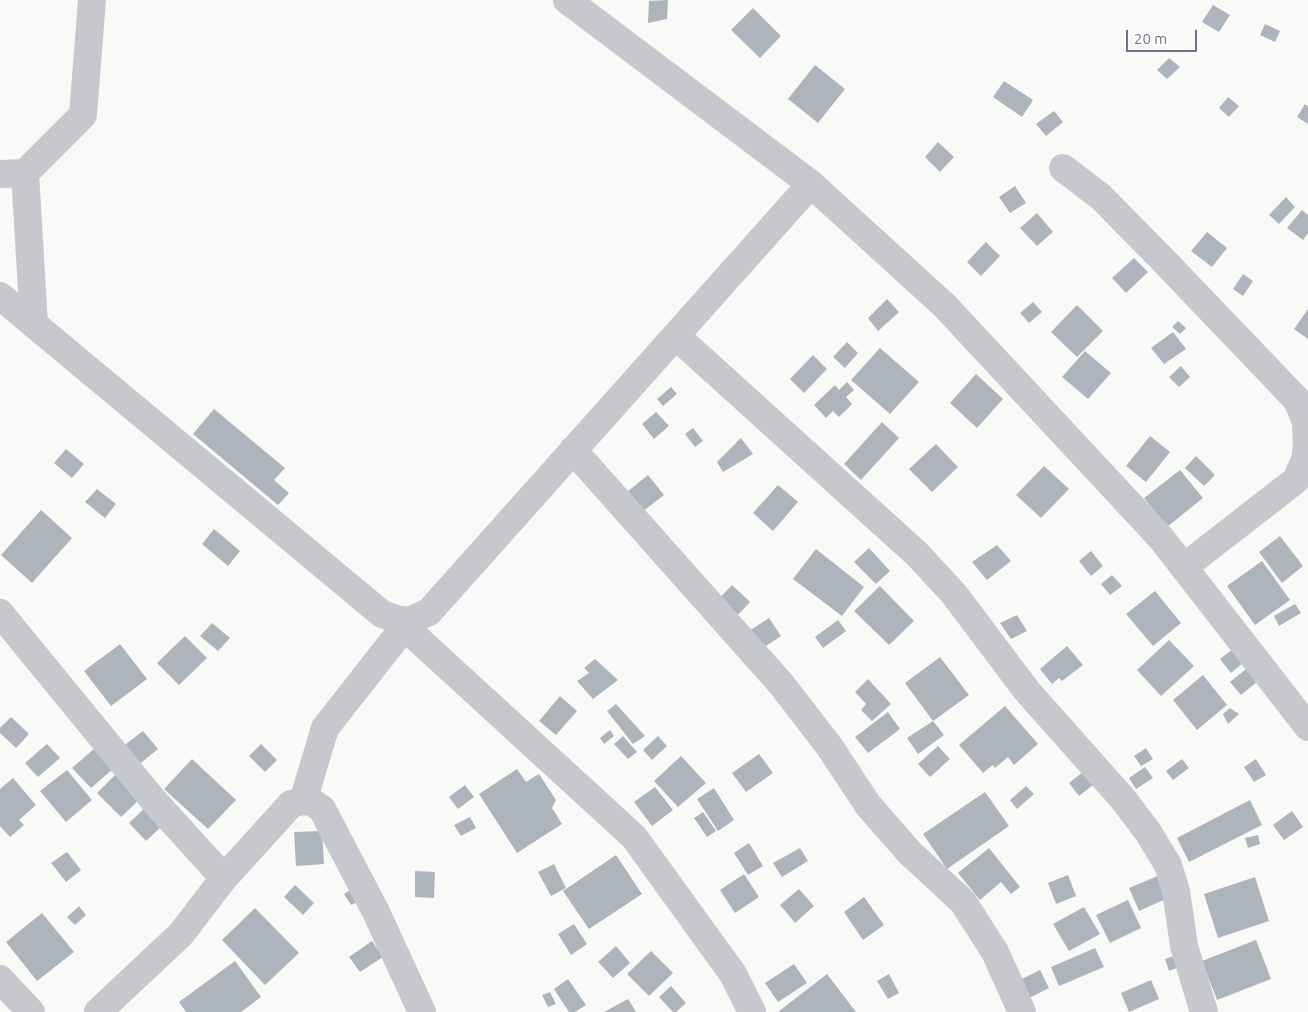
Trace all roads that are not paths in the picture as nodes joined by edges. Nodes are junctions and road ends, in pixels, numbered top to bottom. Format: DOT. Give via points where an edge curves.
graph roads {
  1 [pos="92,0"];
  2 [pos="568,0"];
  3 [pos="1063,168"];
  4 [pos="12,173"];
  5 [pos="811,184"];
  6 [pos="0,296"];
  7 [pos="34,324"];
  8 [pos="676,336"];
  9 [pos="574,450"];
  10 [pos="1184,567"];
  11 [pos="0,613"];
  12 [pos="403,622"];
  13 [pos="1308,727"];
  14 [pos="303,801"];
  15 [pos="224,878"];
  16 [pos="0,979"];
  17 [pos="116,1007"];
  18 [pos="31,1012"];
  19 [pos="422,1012"];
  20 [pos="752,1012"];
  21 [pos="1022,1012"];
  22 [pos="1204,1012"];
  1 -- 4 [label="street" via="83,114"];
  2 -- 5 [label="street"];
  3 -- 10 [label="street" via="1101,198 1191,289 1297,400 1306,422 1306,460 1296,480"];
  4 -- 7 [label="street"];
  5 -- 8 [label="street"];
  5 -- 10 [label="street" via="945,306 1161,538"];
  6 -- 7 [label="street"];
  7 -- 12 [label="street" via="382,614"];
  8 -- 9 [label="street"];
  8 -- 22 [label="street" via="917,554 954,594 1027,691 1133,812 1168,865 1176,891 1188,963"];
  9 -- 12 [label="street" via="429,612"];
  9 -- 21 [label="street" via="782,684 868,805 909,852 963,902 995,952"];
  10 -- 13 [label="street"];
  11 -- 15 [label="street" via="154,801"];
  12 -- 14 [label="street" via="325,728"];
  12 -- 20 [label="street" via="634,837 733,974"];
  14 -- 15 [label="street" via="291,804"];
  14 -- 19 [label="street" via="312,802 322,809 376,912"];
  15 -- 17 [label="street" via="181,934"];
  16 -- 18 [label="street"];
}
